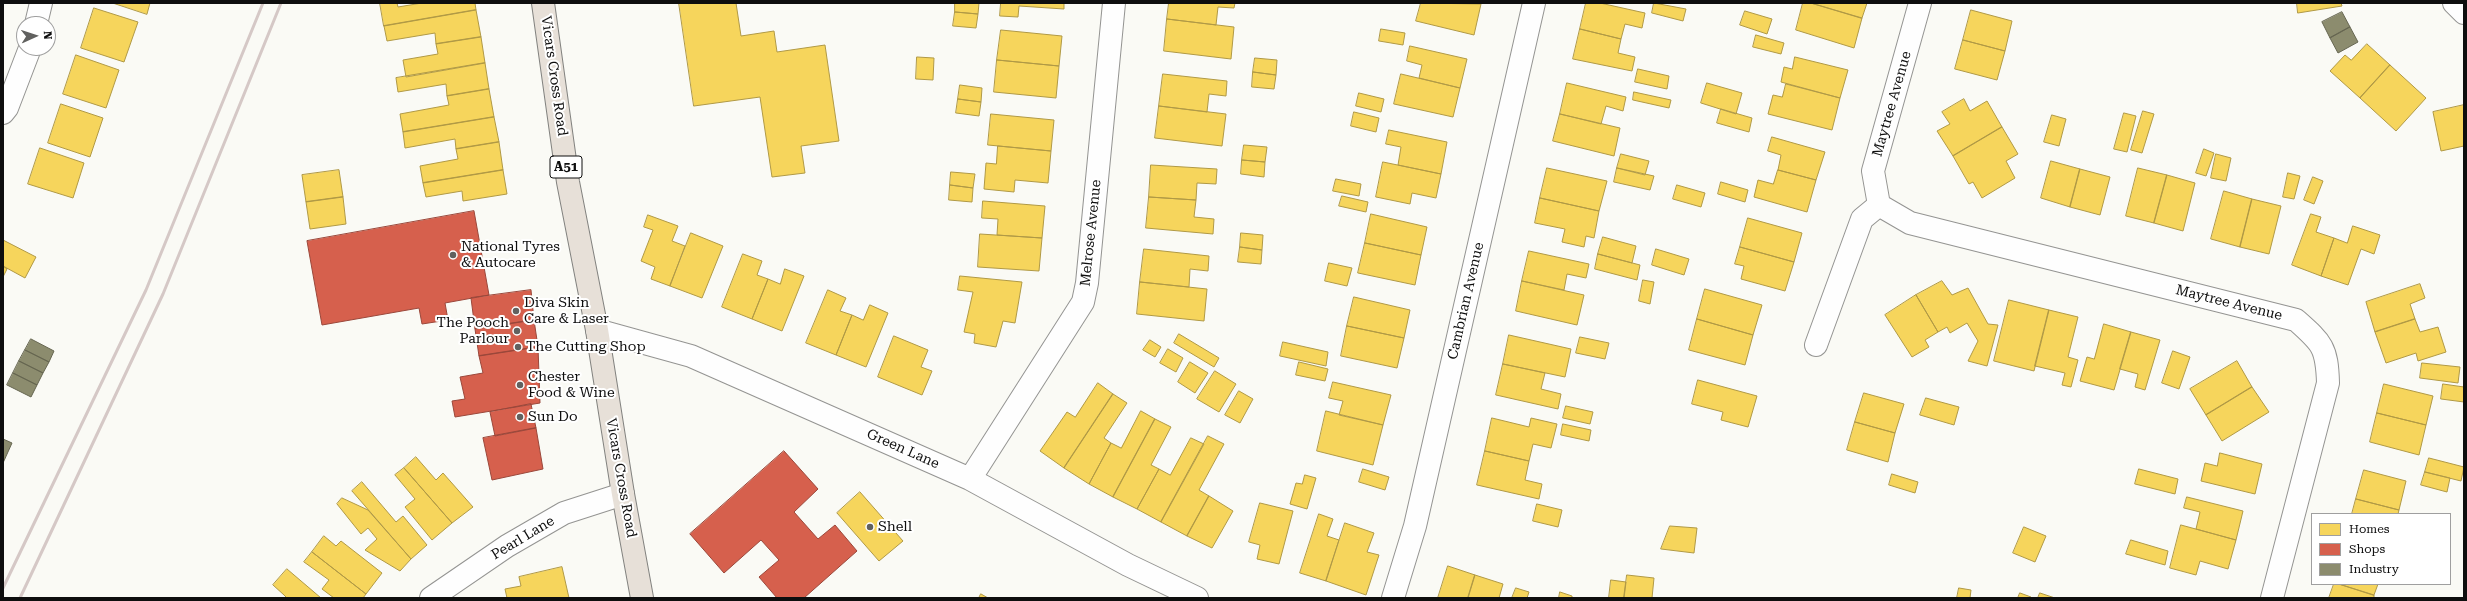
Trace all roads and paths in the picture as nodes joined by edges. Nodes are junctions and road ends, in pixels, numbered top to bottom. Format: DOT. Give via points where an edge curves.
graph roads {
  1 [pos="41,3"];
  2 [pos="543,3"];
  3 [pos="1114,3"];
  4 [pos="1534,3"];
  5 [pos="1920,3"];
  6 [pos="2454,3"];
  7 [pos="2464,14"];
  8 [pos="38,16"];
  9 [pos="27,56"];
  10 [pos="3,113"];
  11 [pos="1879,205"];
  12 [pos="597,330"];
  13 [pos="1816,345"];
  14 [pos="970,479"];
  15 [pos="623,494"];
  16 [pos="431,598"];
  17 [pos="642,598"];
  18 [pos="1197,598"];
  19 [pos="1393,598"];
  20 [pos="2272,598"];
  1 -- 8 [label="street"];
  2 -- 12 [label="highway, Vicars Cross Road / A51" via="568,182"];
  3 -- 14 [label="street, Melrose Avenue" via="1087,283 1083,302"];
  4 -- 19 [label="street, Cambrian Avenue" via="1415,526"];
  5 -- 11 [label="street, Maytree Avenue" via="1873,171"];
  6 -- 7 [label="street"];
  9 -- 10 [label="street"];
  11 -- 13 [label="street" via="1862,219"];
  11 -- 20 [label="street, Maytree Avenue" via="1910,223 2296,320 2317,339 2327,358 2328,383"];
  12 -- 14 [label="street, Green Lane" via="692,356"];
  12 -- 15 [label="highway, Vicars Cross Road / A51"];
  14 -- 18 [label="street, Green Lane" via="1128,565"];
  15 -- 16 [label="street, Pearl Lane" via="564,513 507,546"];
  15 -- 17 [label="highway, Vicars Cross Road / A51"];
}
